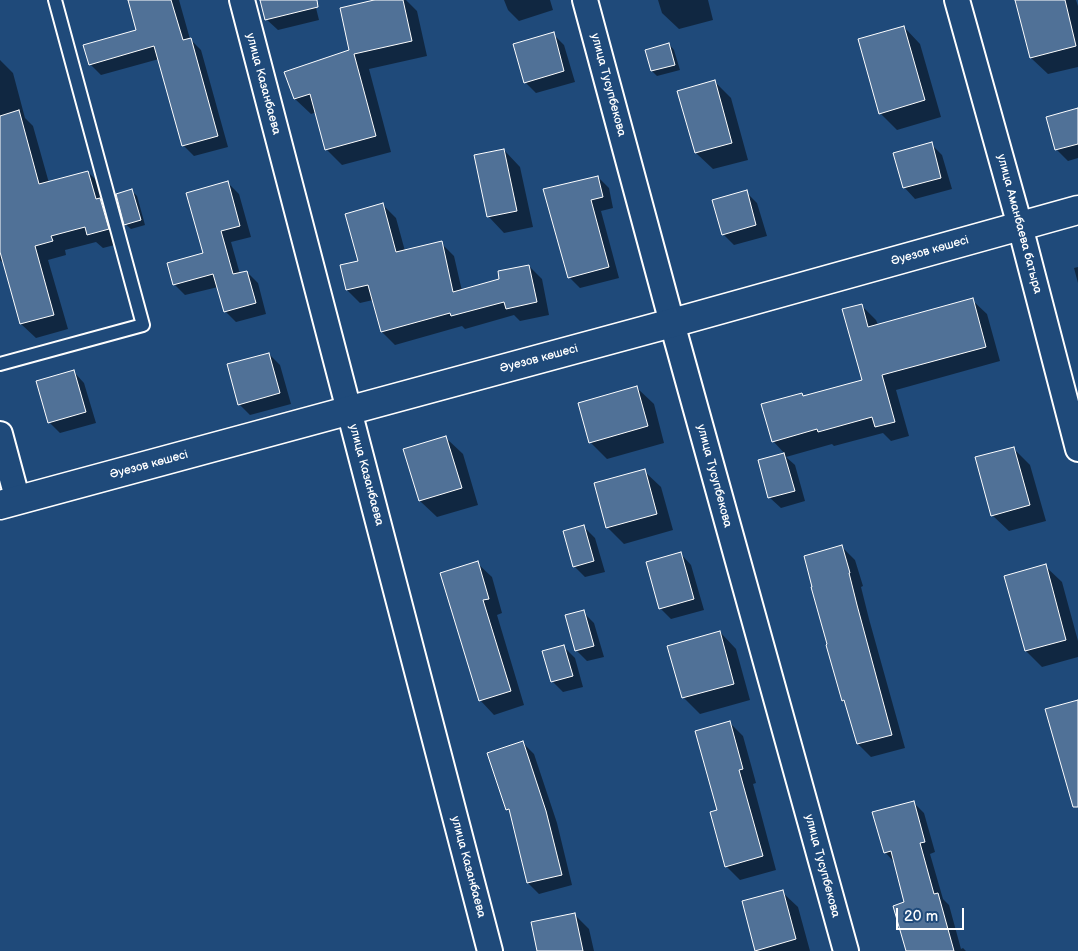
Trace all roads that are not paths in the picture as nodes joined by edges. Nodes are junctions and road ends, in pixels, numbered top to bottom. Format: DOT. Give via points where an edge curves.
graph roads {
  1 [pos="55,0"];
  2 [pos="242,0"];
  3 [pos="585,0"];
  4 [pos="956,0"];
  5 [pos="1078,210"];
  6 [pos="1020,226"];
  7 [pos="672,323"];
  8 [pos="0,364"];
  9 [pos="349,411"];
  10 [pos="0,434"];
  11 [pos="1078,449"];
  12 [pos="9,503"];
  13 [pos="490,951"];
  14 [pos="846,951"];
  1 -- 8 [label="lane" via="142,325"];
  2 -- 9 [label="street, улица Казанбаева"];
  3 -- 7 [label="street, улица Тусупбекова"];
  4 -- 6 [label="street, улица Аманбаева батыра"];
  5 -- 6 [label="main road, Әуезов көшесі"];
  6 -- 7 [label="main road, Әуезов көшесі"];
  6 -- 11 [label="street, улица Аманбаева батыра"];
  7 -- 9 [label="main road, Әуезов көшесі"];
  7 -- 14 [label="street, улица Тусупбекова"];
  9 -- 12 [label="main road, Әуезов көшесі"];
  9 -- 13 [label="street, улица Казанбаева"];
  10 -- 12 [label="street"];
}
